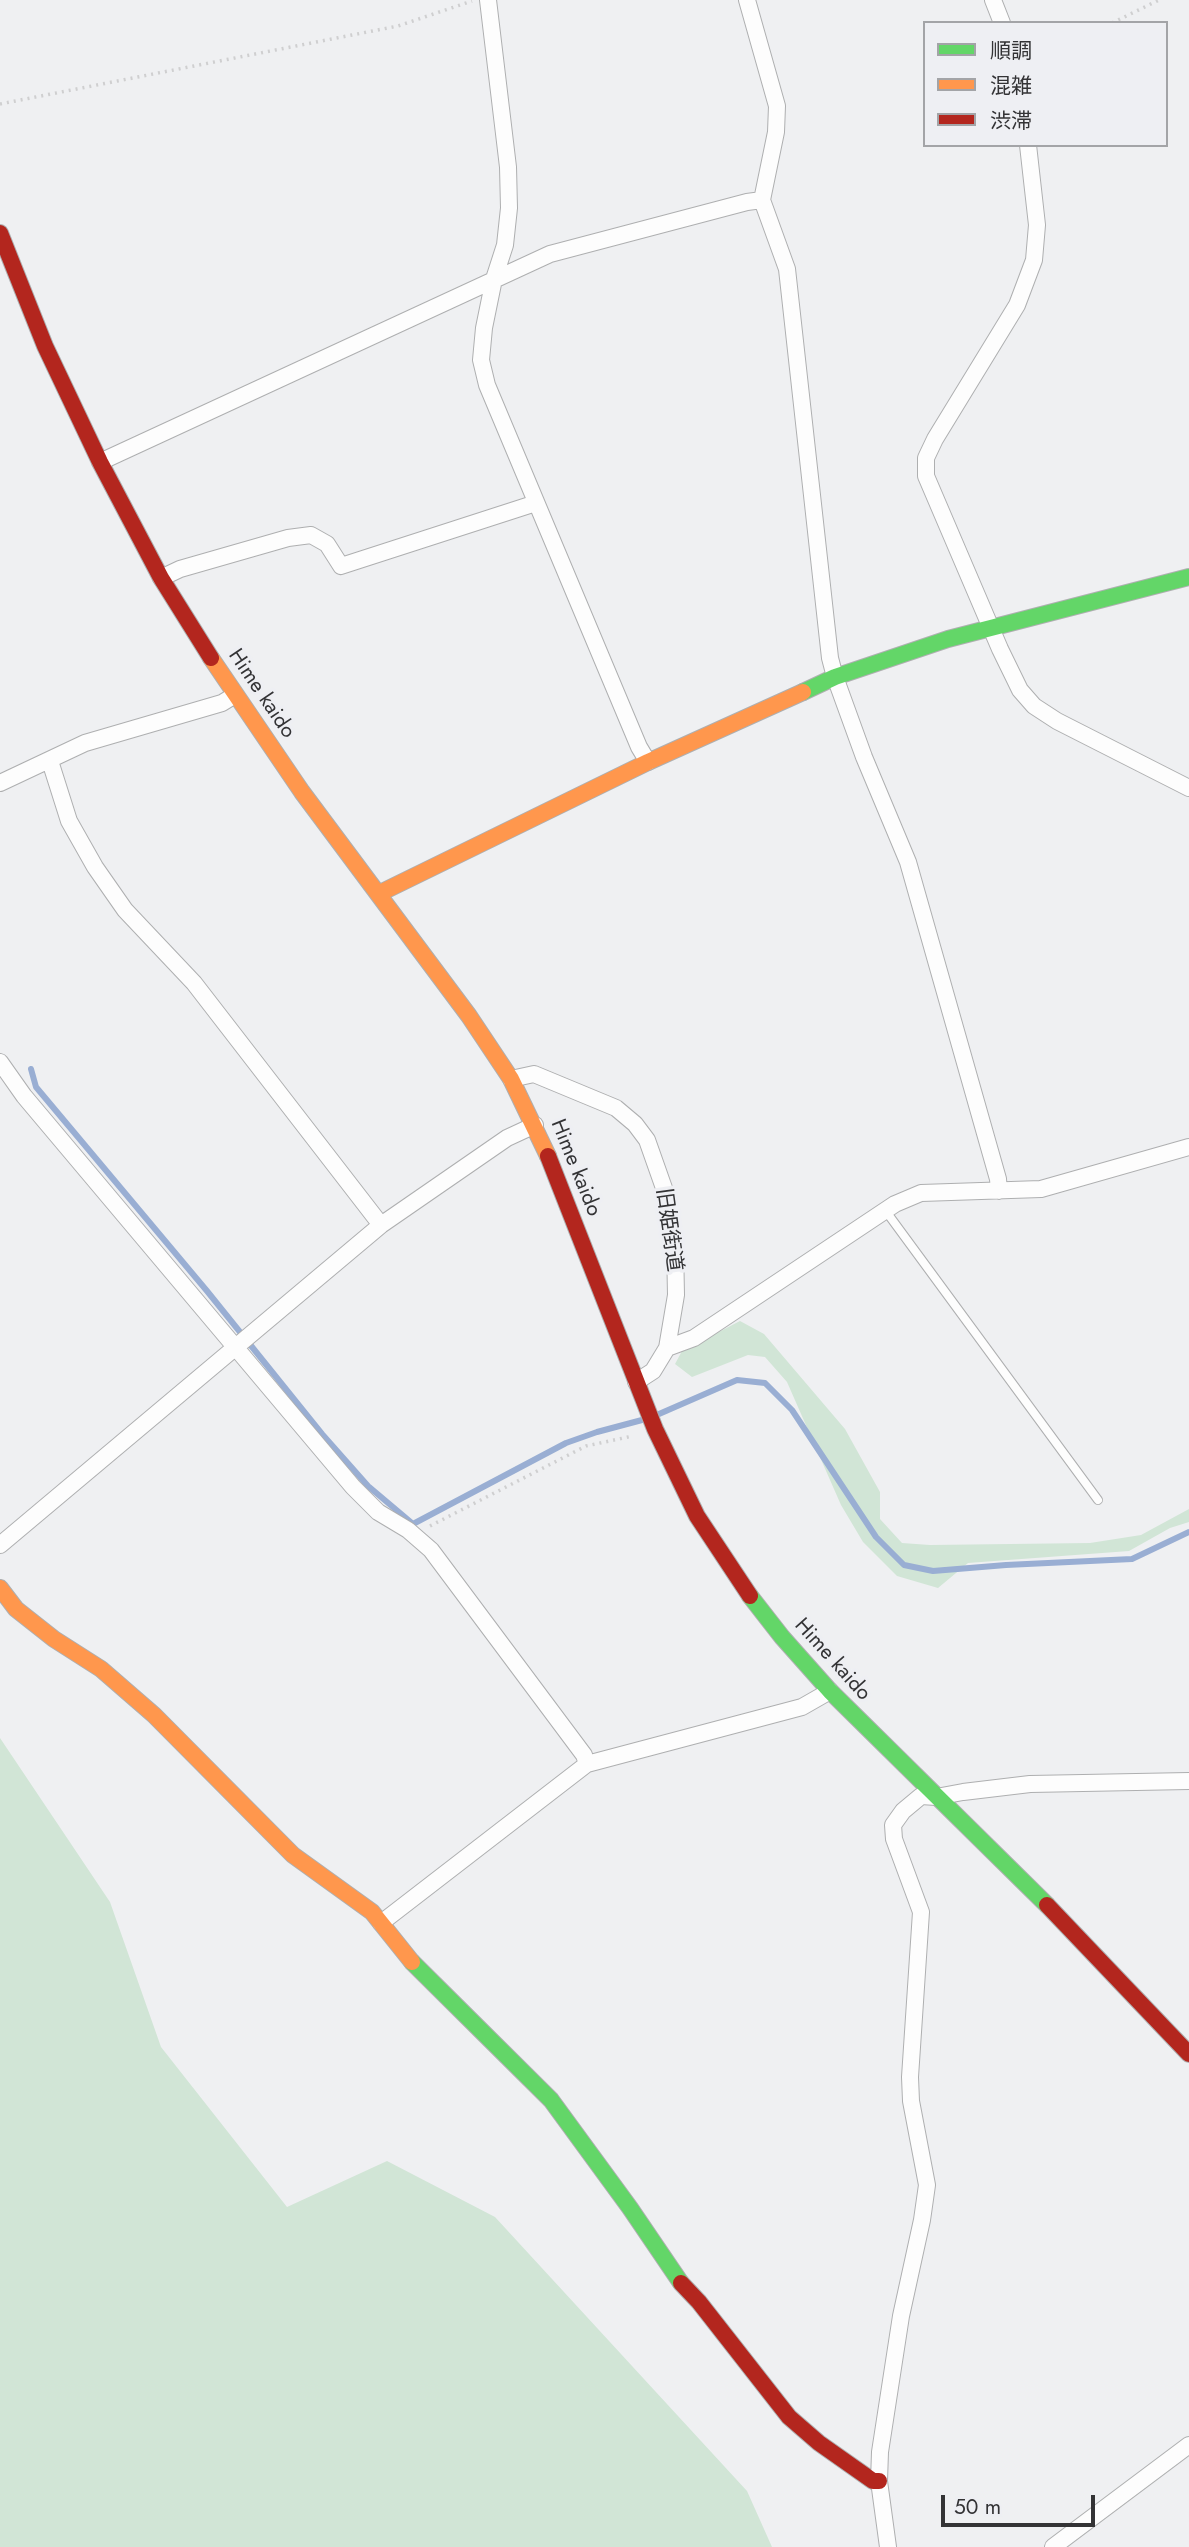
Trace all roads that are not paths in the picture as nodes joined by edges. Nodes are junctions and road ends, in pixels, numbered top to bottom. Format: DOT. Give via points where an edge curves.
graph roads {
  1 [pos="488,0"];
  2 [pos="747,0"];
  3 [pos="993,0"];
  4 [pos="1001,21"];
  5 [pos="1028,147"];
  6 [pos="762,200"];
  7 [pos="0,233"];
  8 [pos="494,279"];
  9 [pos="100,461"];
  10 [pos="537,503"];
  11 [pos="161,578"];
  12 [pos="1189,578"];
  13 [pos="991,628"];
  14 [pos="835,677"];
  15 [pos="235,695"];
  16 [pos="50,761"];
  17 [pos="648,762"];
  18 [pos="0,783"];
  19 [pos="1189,788"];
  20 [pos="378,894"];
  21 [pos="0,1062"];
  22 [pos="511,1079"];
  23 [pos="535,1125"];
  24 [pos="1189,1147"];
  25 [pos="999,1191"];
  26 [pos="885,1210"];
  27 [pos="381,1225"];
  28 [pos="243,1342"];
  29 [pos="667,1348"];
  30 [pos="636,1382"];
  31 [pos="1098,1500"];
  32 [pos="0,1545"];
  33 [pos="0,1588"];
  34 [pos="830,1691"];
  35 [pos="587,1764"];
  36 [pos="1189,1781"];
  37 [pos="936,1797"];
  38 [pos="381,1923"];
  39 [pos="1189,2054"];
  40 [pos="1189,2445"];
  41 [pos="879,2481"];
  42 [pos="888,2547"];
  43 [pos="1053,2547"];
  1 -- 8 [label="street" via="509,208 505,245"];
  2 -- 6 [label="street" via="777,106"];
  3 -- 4 [label="street"];
  5 -- 13 [label="street" via="1037,225 1034,260 1017,305 926,458 926,475"];
  6 -- 8 [label="street" via="550,254"];
  6 -- 14 [label="street" via="787,269"];
  7 -- 9 [label="main road, Hime kaido" via="45,346"];
  8 -- 9 [label="street"];
  8 -- 10 [label="street" via="481,360 487,385"];
  9 -- 11 [label="main road, Hime kaido"];
  10 -- 11 [label="street" via="341,566 327,544 311,535"];
  10 -- 17 [label="street"];
  11 -- 15 [label="main road, Hime kaido"];
  12 -- 13 [label="main road"];
  13 -- 14 [label="main road"];
  13 -- 19 [label="street" via="1020,690 1034,706"];
  14 -- 17 [label="main road"];
  14 -- 25 [label="street" via="908,862"];
  15 -- 16 [label="street" via="222,703 85,743"];
  15 -- 20 [label="main road, Hime kaido"];
  16 -- 18 [label="street"];
  16 -- 27 [label="street" via="69,821 95,867 125,909 194,983"];
  17 -- 20 [label="main road"];
  20 -- 22 [label="main road, Hime kaido"];
  21 -- 28 [label="street" via="24,1096"];
  22 -- 23 [label="main road, Hime kaido"];
  22 -- 29 [label="street, 旧姫街道" via="534,1074 616,1108 647,1140 666,1191 675,1245 676,1296"];
  23 -- 27 [label="street" via="507,1138"];
  23 -- 30 [label="main road, Hime kaido"];
  24 -- 25 [label="street" via="1041,1189"];
  25 -- 26 [label="street" via="921,1192"];
  26 -- 29 [label="street" via="694,1338"];
  26 -- 31 [label="lane"];
  27 -- 28 [label="street"];
  28 -- 32 [label="street"];
  28 -- 35 [label="street" via="353,1488 439,1561"];
  29 -- 30 [label="street, 旧姫街道" via="653,1371"];
  30 -- 34 [label="main road, Hime kaido" via="697,1516 738,1580"];
  33 -- 38 [label="main road" via="16,1609 101,1669 154,1715 293,1854"];
  34 -- 35 [label="street" via="802,1707"];
  34 -- 37 [label="main road, Hime kaido"];
  35 -- 38 [label="street"];
  36 -- 37 [label="street" via="1030,1784"];
  37 -- 39 [label="main road, Hime kaido" via="1085,1941"];
  37 -- 41 [label="street" via="921,1796 893,1825 921,1912 910,2077 927,2185 891,2382"];
  38 -- 41 [label="main road" via="402,1952 551,2101 675,2277 789,2417 819,2443"];
  40 -- 43 [label="street"];
  41 -- 42 [label="street"];
}
